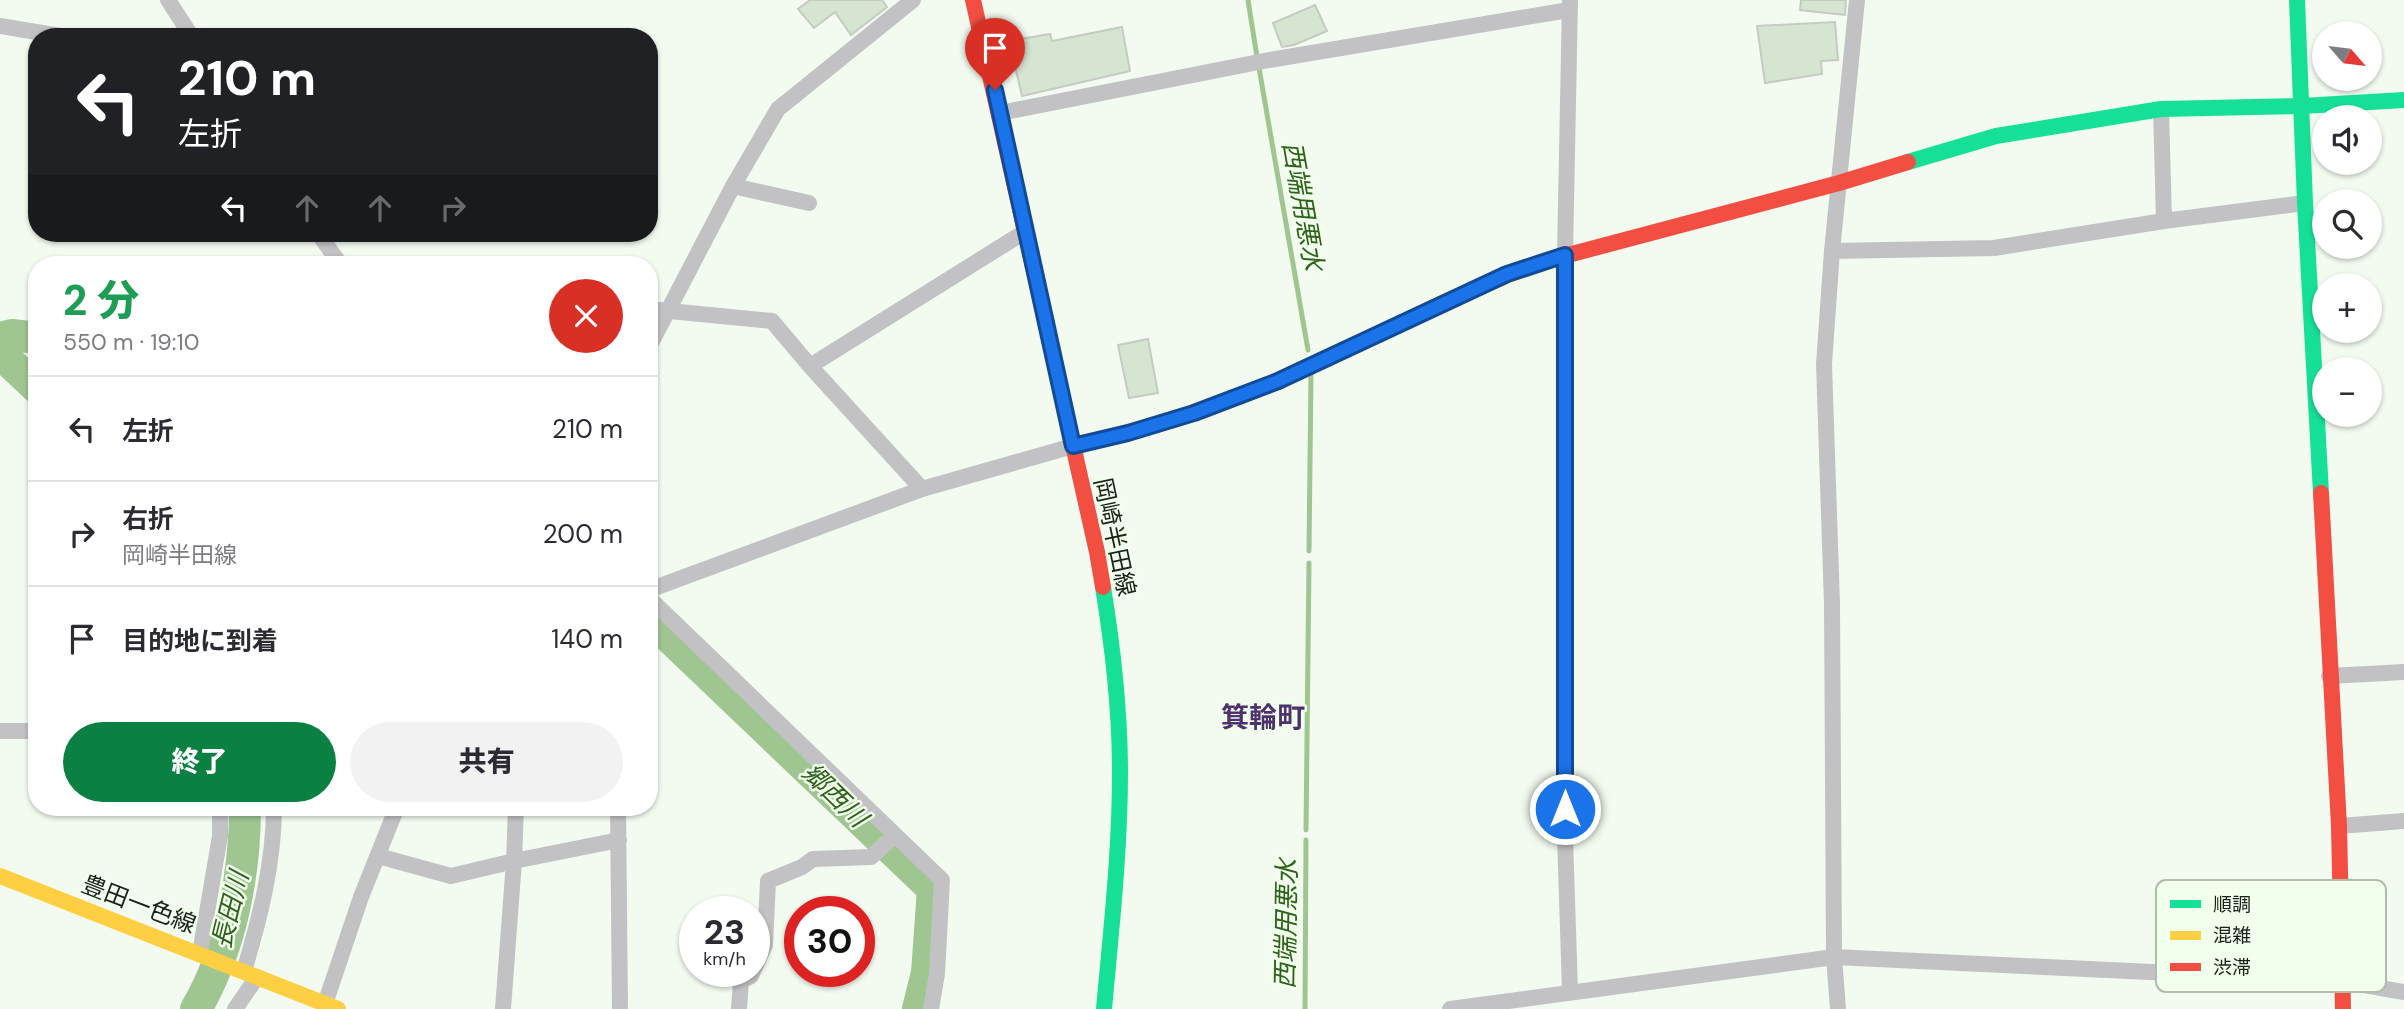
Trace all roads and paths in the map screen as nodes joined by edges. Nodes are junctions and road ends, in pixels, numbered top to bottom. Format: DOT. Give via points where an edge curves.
graph roads {
  1 [pos="168,0"];
  2 [pos="913,0"];
  3 [pos="974,0"];
  4 [pos="1857,0"];
  5 [pos="2297,0"];
  6 [pos="1570,5"];
  7 [pos="0,26"];
  8 [pos="186,28"];
  9 [pos="28,31"];
  10 [pos="2404,100"];
  11 [pos="2302,106"];
  12 [pos="2161,109"];
  13 [pos="1000,113"];
  14 [pos="1839,183"];
  15 [pos="733,186"];
  16 [pos="809,203"];
  17 [pos="2305,203"];
  18 [pos="2164,221"];
  19 [pos="1026,230"];
  20 [pos="1832,251"];
  21 [pos="1565,255"];
  22 [pos="658,310"];
  23 [pos="667,310"];
  24 [pos="658,328"];
  25 [pos="810,366"];
  26 [pos="1073,446"];
  27 [pos="922,489"];
  28 [pos="658,587"];
  29 [pos="658,607"];
  30 [pos="2404,672"];
  31 [pos="2329,676"];
  32 [pos="0,731"];
  33 [pos="28,731"];
  34 [pos="220,816"];
  35 [pos="274,816"];
  36 [pos="394,816"];
  37 [pos="516,816"];
  38 [pos="618,816"];
  39 [pos="2404,821"];
  40 [pos="2339,826"];
  41 [pos="895,835"];
  42 [pos="619,840"];
  43 [pos="378,856"];
  44 [pos="514,861"];
  45 [pos="0,876"];
  46 [pos="2340,880"];
  47 [pos="767,896"];
  48 [pos="200,953"];
  49 [pos="1834,957"];
  50 [pos="2156,972"];
  51 [pos="251,974"];
  52 [pos="740,987"];
  53 [pos="2386,989"];
  54 [pos="1570,991"];
  55 [pos="2404,992"];
  56 [pos="332,1007"];
  57 [pos="235,1009"];
  58 [pos="503,1009"];
  59 [pos="620,1009"];
  60 [pos="738,1009"];
  61 [pos="931,1009"];
  62 [pos="1104,1009"];
  63 [pos="1450,1009"];
  64 [pos="1838,1009"];
  1 -- 8 [label="street"];
  2 -- 15 [label="street" via="778,109"];
  3 -- 13 [label="street, 岡崎半田線"];
  4 -- 14 [label="street"];
  5 -- 11 [label="street"];
  6 -- 13 [label="street"];
  6 -- 21 [label="street"];
  7 -- 9 [label="street"];
  10 -- 11 [label="street"];
  11 -- 12 [label="street"];
  11 -- 17 [label="street"];
  12 -- 14 [label="street" via="1996,136"];
  12 -- 18 [label="street"];
  13 -- 19 [label="street, 岡崎半田線"];
  14 -- 20 [label="street"];
  14 -- 21 [label="street"];
  15 -- 16 [label="street"];
  15 -- 23 [label="street"];
  17 -- 18 [label="street"];
  17 -- 31 [label="street"];
  18 -- 20 [label="street" via="1994,247"];
  19 -- 25 [label="street"];
  19 -- 26 [label="street, 岡崎半田線"];
  20 -- 49 [label="street" via="1824,364 1832,604"];
  21 -- 26 [label="street" via="1507,274 1278,381 1194,413"];
  21 -- 54 [label="street" via="1565,823"];
  22 -- 23 [label="street"];
  23 -- 24 [label="street"];
  23 -- 25 [label="street" via="772,321"];
  25 -- 27 [label="street"];
  26 -- 27 [label="street"];
  26 -- 62 [label="street, 岡崎半田線" via="1109,618 1119,738 1118,829"];
  27 -- 28 [label="street"];
  29 -- 41 [label="street"];
  30 -- 31 [label="street"];
  31 -- 40 [label="street"];
  32 -- 33 [label="street"];
  34 -- 48 [label="street"];
  35 -- 51 [label="street"];
  36 -- 43 [label="street"];
  37 -- 44 [label="street"];
  38 -- 42 [label="street"];
  39 -- 40 [label="street"];
  40 -- 46 [label="street"];
  41 -- 47 [label="street" via="871,857 813,859 768,881"];
  41 -- 61 [label="street" via="942,880"];
  42 -- 44 [label="street"];
  42 -- 59 [label="street"];
  43 -- 44 [label="street" via="451,876"];
  43 -- 56 [label="street" via="357,907"];
  44 -- 58 [label="street"];
  45 -- 48 [label="street, 豊田一色線"];
  48 -- 51 [label="street, 豊田一色線"];
  49 -- 50 [label="street"];
  49 -- 54 [label="street"];
  49 -- 64 [label="street"];
  51 -- 56 [label="street, 豊田一色線"];
  51 -- 57 [label="street"];
  52 -- 60 [label="street"];
  53 -- 55 [label="street"];
  54 -- 63 [label="street"];
}
